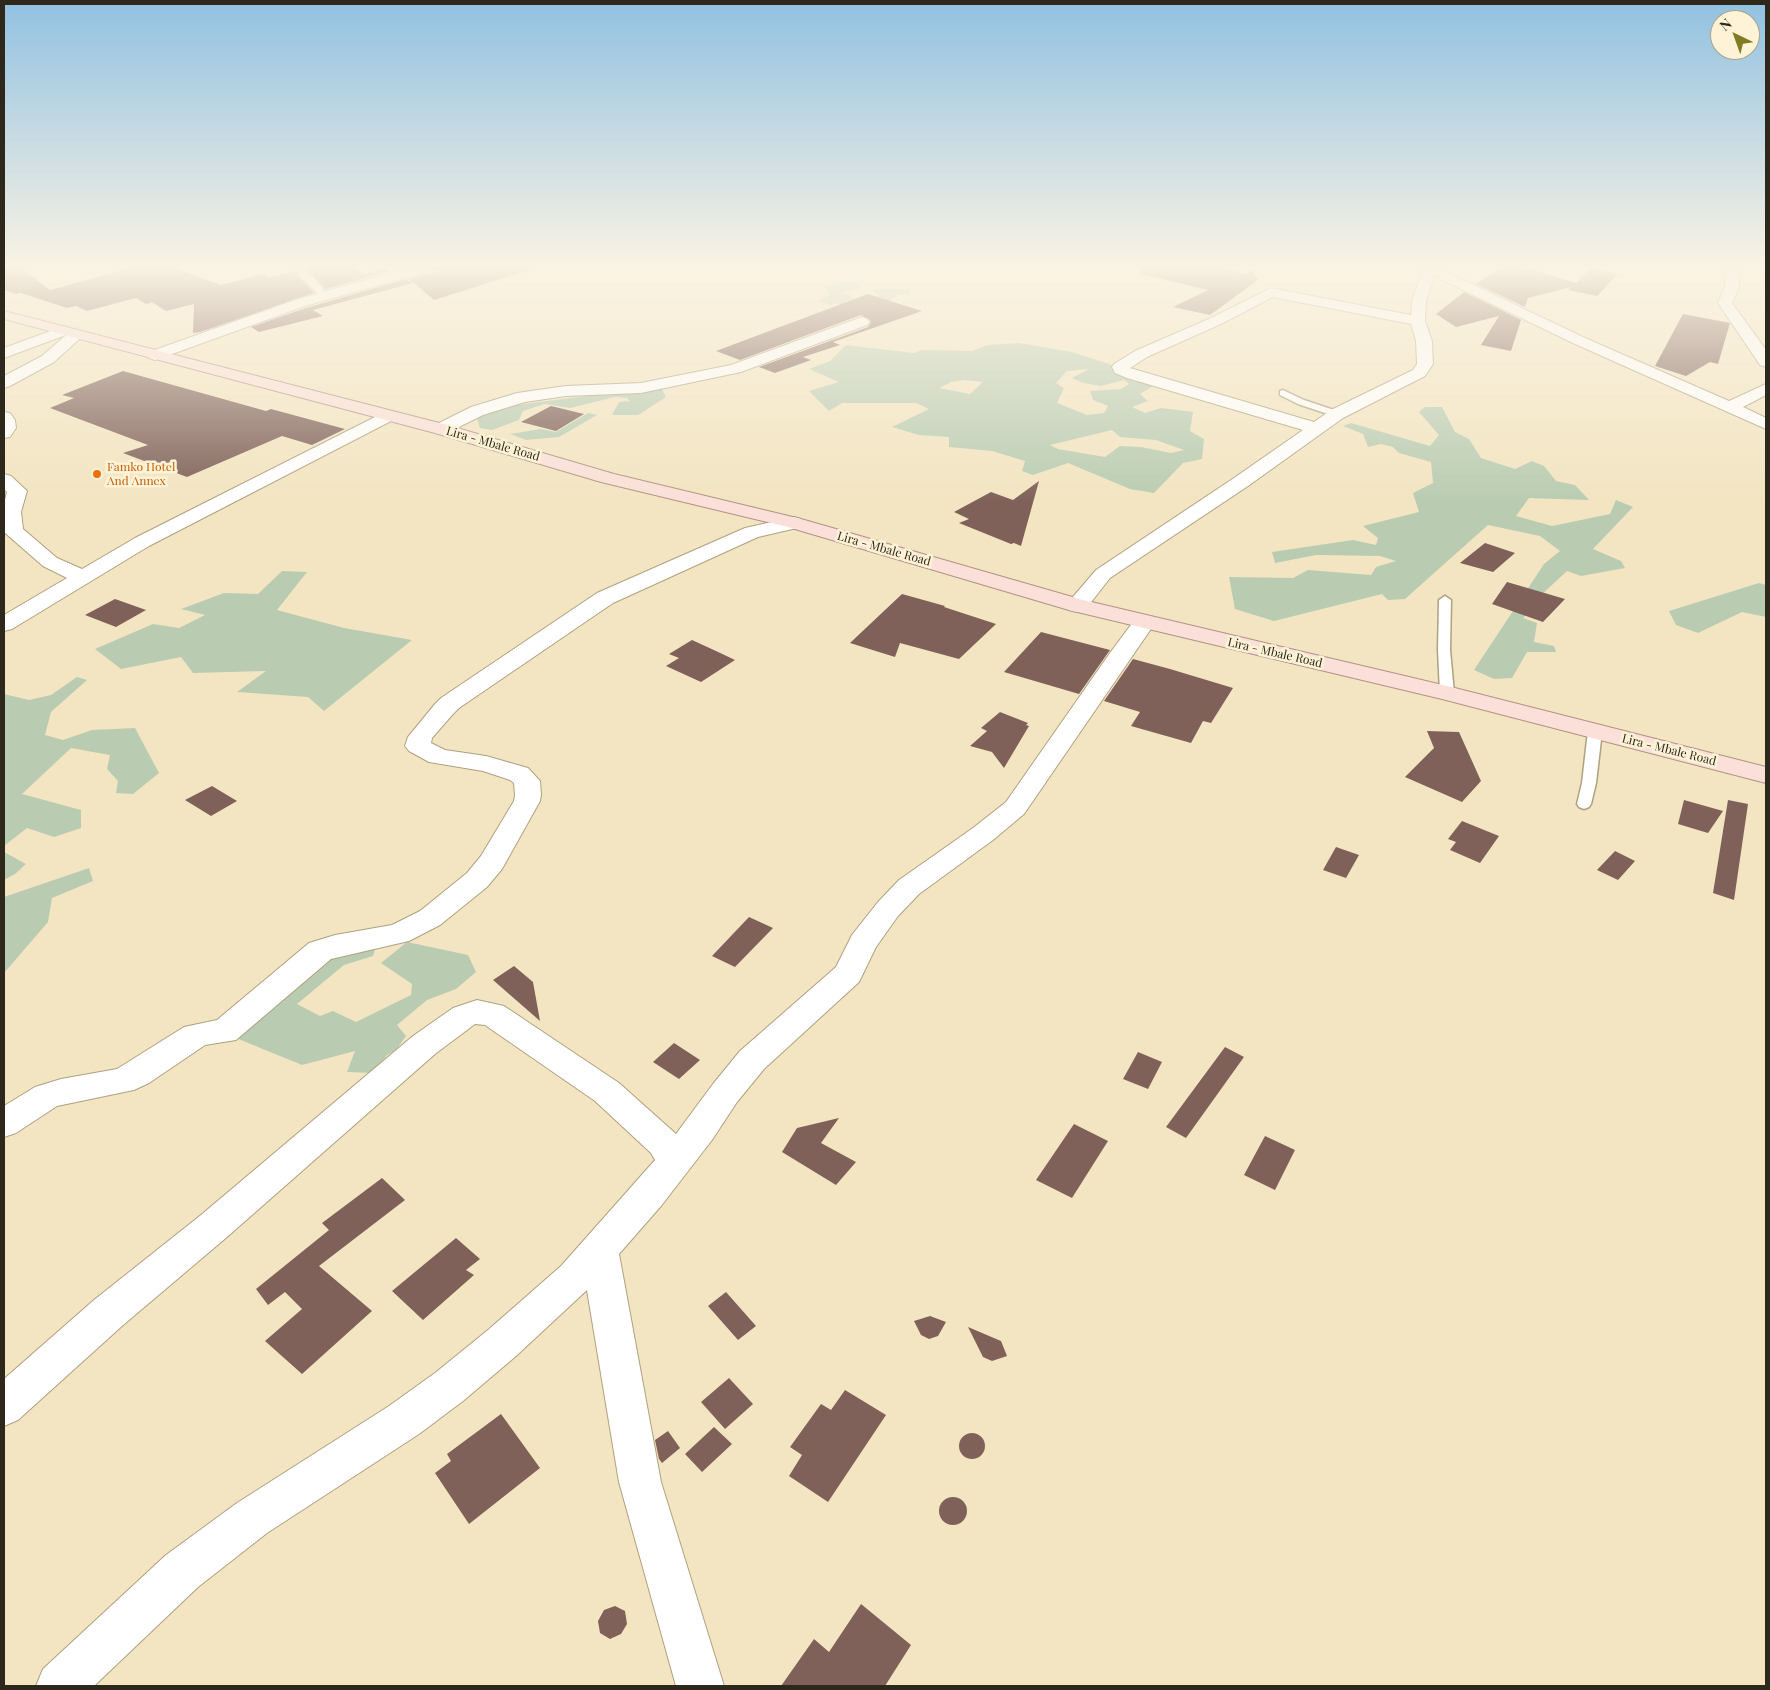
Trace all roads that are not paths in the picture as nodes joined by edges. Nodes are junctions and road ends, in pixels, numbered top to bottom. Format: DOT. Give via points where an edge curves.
graph roads {
  1 [pos="35,344"];
  2 [pos="61,344"];
  3 [pos="112,344"];
  4 [pos="186,344"];
  5 [pos="803,344"];
  6 [pos="1164,344"];
  7 [pos="1424,344"];
  8 [pos="1587,344"];
  9 [pos="1754,344"];
  10 [pos="4,353"];
  11 [pos="155,355"];
  12 [pos="1766,362"];
  13 [pos="4,383"];
  14 [pos="1766,389"];
  15 [pos="1283,393"];
  16 [pos="1730,407"];
  17 [pos="1337,414"];
  18 [pos="388,416"];
  19 [pos="4,417"];
  20 [pos="1766,424"];
  21 [pos="1316,428"];
  22 [pos="441,429"];
  23 [pos="4,433"];
  24 [pos="4,480"];
  25 [pos="794,524"];
  26 [pos="82,577"];
  27 [pos="1444,600"];
  28 [pos="1077,605"];
  29 [pos="1144,623"];
  30 [pos="4,624"];
  31 [pos="1447,693"];
  32 [pos="1595,731"];
  33 [pos="1766,775"];
  34 [pos="1584,804"];
  35 [pos="4,1122"];
  36 [pos="676,1160"];
  37 [pos="599,1249"];
  38 [pos="4,1406"];
  39 [pos="692,1682"];
  40 [pos="60,1686"];
  1 -- 10 [label="street"];
  2 -- 13 [label="street" via="48,359"];
  3 -- 11 [label="main road, Lira - Mbale Road"];
  4 -- 11 [label="street"];
  5 -- 22 [label="street" via="735,369 641,388 566,391 524,397 477,411"];
  6 -- 21 [label="street" via="1141,354 1120,367 1121,370"];
  7 -- 17 [label="street" via="1425,364 1419,373"];
  8 -- 16 [label="street"];
  9 -- 12 [label="street"];
  11 -- 18 [label="main road, Lira - Mbale Road"];
  14 -- 16 [label="street"];
  15 -- 17 [label="lane"];
  16 -- 20 [label="street"];
  17 -- 21 [label="street"];
  18 -- 22 [label="main road, Lira - Mbale Road"];
  18 -- 26 [label="street" via="142,542"];
  19 -- 23 [label="street" via="7,428"];
  21 -- 28 [label="street" via="1103,574"];
  22 -- 25 [label="main road, Lira - Mbale Road" via="608,478"];
  24 -- 26 [label="street" via="16,491 11,512 14,532 50,562"];
  25 -- 28 [label="main road, Lira - Mbale Road"];
  25 -- 35 [label="street" via="752,532 605,598 444,709 420,737 418,746 438,756 486,764 519,774 526,781 528,795 492,862 477,880 430,918 398,934 320,951 225,1031 195,1036 122,1081 47,1096"];
  26 -- 30 [label="street"];
  27 -- 31 [label="lane"];
  28 -- 29 [label="main road, Lira - Mbale Road"];
  29 -- 31 [label="main road, Lira - Mbale Road"];
  29 -- 36 [label="street" via="1014,808 909,887 863,943 848,974 752,1060"];
  31 -- 32 [label="main road, Lira - Mbale Road"];
  32 -- 33 [label="main road, Lira - Mbale Road"];
  32 -- 34 [label="lane"];
  36 -- 37 [label="street"];
  36 -- 38 [label="street" via="663,1143 607,1092 493,1014 477,1012 464,1016 424,1045 108,1313"];
  37 -- 39 [label="street" via="640,1482"];
  37 -- 40 [label="street" via="574,1278 449,1387 404,1420 252,1518 182,1571"];
}
